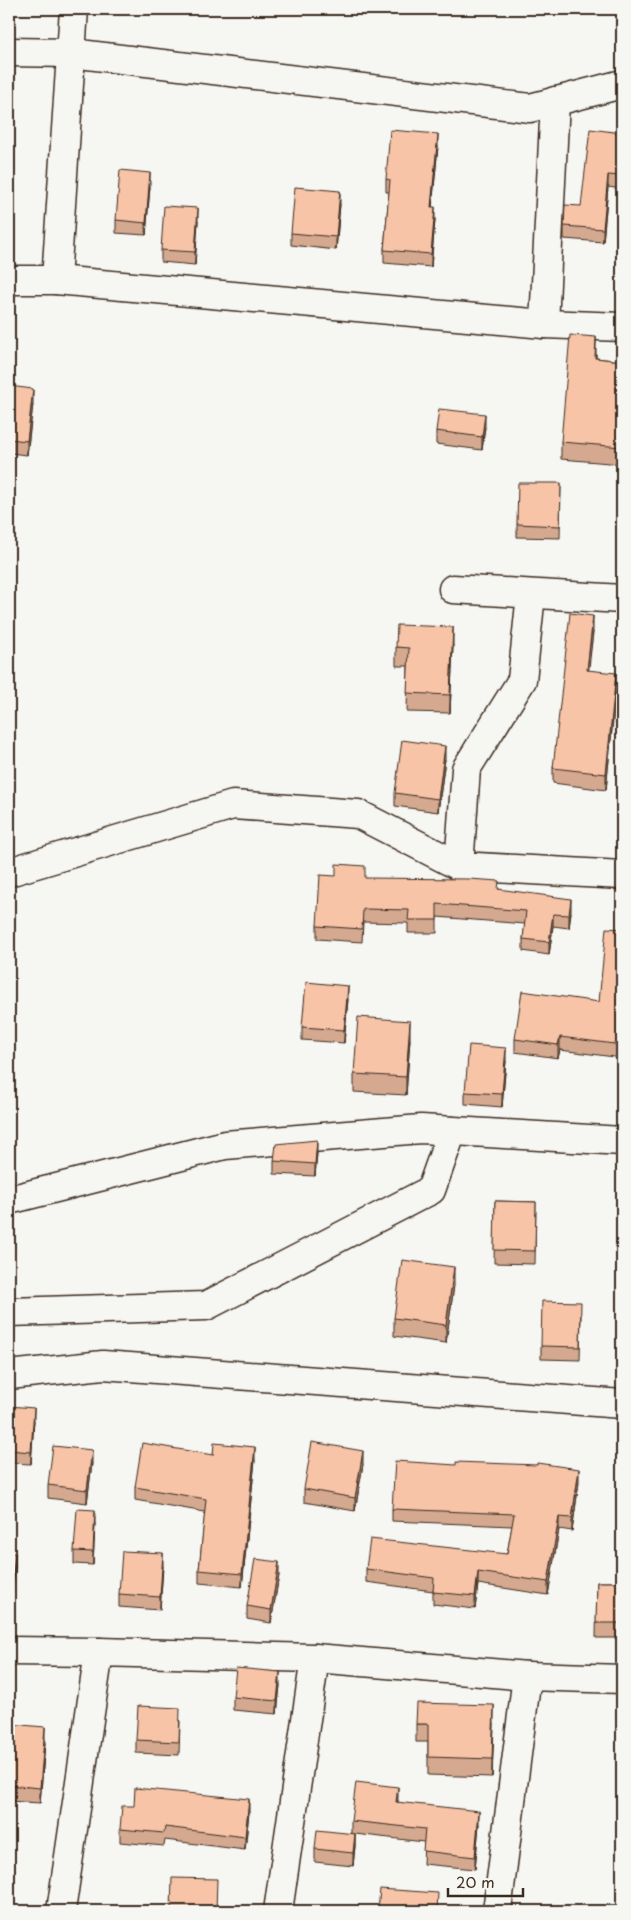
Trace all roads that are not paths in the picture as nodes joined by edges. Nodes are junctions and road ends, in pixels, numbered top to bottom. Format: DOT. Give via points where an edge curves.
graph roads {
  1 [pos="74,9"];
  2 [pos="9,52"];
  3 [pos="71,53"];
  4 [pos="622,84"];
  5 [pos="555,101"];
  6 [pos="9,280"];
  7 [pos="56,280"];
  8 [pos="544,324"];
  9 [pos="622,328"];
  10 [pos="453,589"];
  11 [pos="531,594"];
  12 [pos="622,599"];
  13 [pos="459,866"];
  14 [pos="9,872"];
  15 [pos="622,875"];
  16 [pos="452,1131"];
  17 [pos="622,1141"];
  18 [pos="9,1200"];
  19 [pos="9,1312"];
  20 [pos="9,1375"];
  21 [pos="622,1404"];
  22 [pos="9,1651"];
  23 [pos="99,1652"];
  24 [pos="315,1658"];
  25 [pos="527,1676"];
  26 [pos="622,1679"];
  27 [pos="62,1911"];
  28 [pos="278,1911"];
  29 [pos="497,1911"];
  1 -- 3 [label="street"];
  2 -- 3 [label="street"];
  3 -- 5 [label="street" via="530,108"];
  3 -- 7 [label="street"];
  4 -- 5 [label="street"];
  5 -- 8 [label="street"];
  6 -- 7 [label="street"];
  7 -- 8 [label="street"];
  8 -- 9 [label="street"];
  10 -- 11 [label="street"];
  11 -- 12 [label="street"];
  11 -- 13 [label="street" via="522,680 466,769"];
  13 -- 14 [label="street" via="358,814 233,805"];
  13 -- 15 [label="street"];
  16 -- 17 [label="street"];
  16 -- 18 [label="street" via="421,1129 225,1145"];
  16 -- 19 [label="street" via="431,1190 206,1306"];
  20 -- 21 [label="street" via="103,1365"];
  22 -- 23 [label="street"];
  23 -- 24 [label="street"];
  23 -- 27 [label="street"];
  24 -- 25 [label="street"];
  24 -- 28 [label="street"];
  25 -- 26 [label="street"];
  25 -- 29 [label="street"];
}
